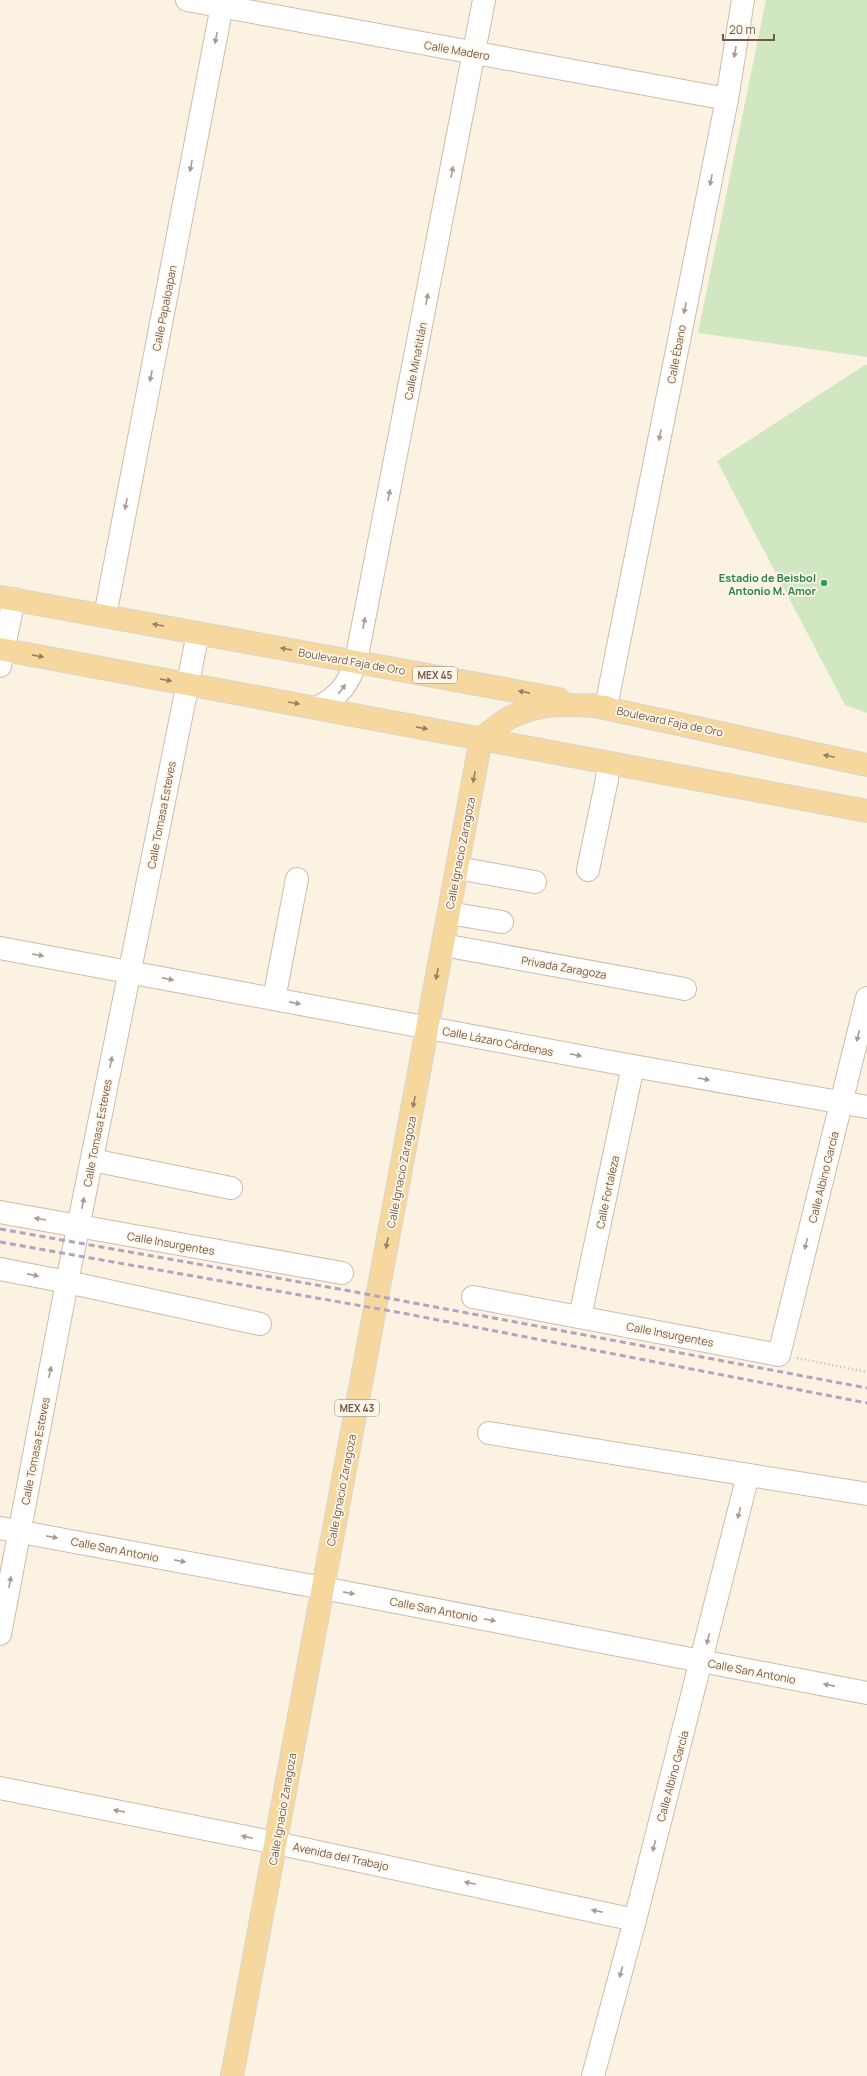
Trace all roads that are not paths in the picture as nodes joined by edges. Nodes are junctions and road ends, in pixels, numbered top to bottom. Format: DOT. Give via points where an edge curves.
graph roads {
  1 [pos="187,0"];
  2 [pos="484,0"];
  3 [pos="743,0"];
  4 [pos="223,3"];
  5 [pos="476,53"];
  6 [pos="727,99"];
  7 [pos="7,598"];
  8 [pos="105,616"];
  9 [pos="198,633"];
  10 [pos="1,655"];
  11 [pos="356,661"];
  12 [pos="187,684"];
  13 [pos="606,707"];
  14 [pos="318,708"];
  15 [pos="481,739"];
  16 [pos="608,763"];
  17 [pos="867,765"];
  18 [pos="867,811"];
  19 [pos="457,868"];
  20 [pos="588,870"];
  21 [pos="297,879"];
  22 [pos="535,882"];
  23 [pos="449,913"];
  24 [pos="502,922"];
  25 [pos="443,945"];
  26 [pos="0,948"];
  27 [pos="129,972"];
  28 [pos="685,989"];
  29 [pos="867,998"];
  30 [pos="274,999"];
  31 [pos="427,1028"];
  32 [pos="634,1066"];
  33 [pos="841,1103"];
  34 [pos="867,1107"];
  35 [pos="92,1160"];
  36 [pos="231,1188"];
  37 [pos="0,1212"];
  38 [pos="79,1227"];
  39 [pos="0,1269"];
  40 [pos="342,1273"];
  41 [pos="67,1282"];
  42 [pos="473,1297"];
  43 [pos="580,1317"];
  44 [pos="260,1324"];
  45 [pos="779,1355"];
  46 [pos="489,1433"];
  47 [pos="748,1475"];
  48 [pos="867,1494"];
  49 [pos="10,1530"];
  50 [pos="323,1588"];
  51 [pos="0,1634"];
  52 [pos="702,1662"];
  53 [pos="867,1693"];
  54 [pos="0,1788"];
  55 [pos="276,1842"];
  56 [pos="635,1920"];
  57 [pos="232,2076"];
  58 [pos="593,2076"];
  1 -- 4 [label="street, Calle Madero"];
  2 -- 5 [label="street, Calle Minatitlán"];
  3 -- 6 [label="street, Calle Ébano, one-way"];
  4 -- 5 [label="street, Calle Madero"];
  4 -- 8 [label="street, Calle Papaloapan, one-way"];
  5 -- 6 [label="street, Calle Madero"];
  11 -- 5 [label="street, Calle Minatitlán, one-way"];
  6 -- 13 [label="street, Calle Ébano, one-way"];
  7 -- 8 [label="main road, Boulevard Faja de Oro / MEX 45"];
  7 -- 10 [label="street"];
  9 -- 8 [label="main road, Boulevard Faja de Oro / MEX 45, one-way"];
  11 -- 9 [label="main road, Boulevard Faja de Oro / MEX 45, one-way"];
  9 -- 12 [label="street, Calle Tomasa Esteves"];
  10 -- 12 [label="main road, one-way"];
  13 -- 11 [label="main road, Boulevard Faja de Oro / MEX 45, one-way"];
  14 -- 11 [label="street, Calle Minatitlán, one-way" via="340,693"];
  12 -- 14 [label="main road, one-way"];
  12 -- 27 [label="street, Calle Tomasa Esteves"];
  13 -- 15 [label="main road" via="571,704 539,706 508,719"];
  17 -- 13 [label="main road, Boulevard Faja de Oro / MEX 45, one-way"];
  14 -- 15 [label="main road, one-way"];
  15 -- 16 [label="main road"];
  15 -- 19 [label="main road, Calle Ignacio Zaragoza / MEX 43, one-way"];
  16 -- 18 [label="main road"];
  16 -- 20 [label="street"];
  19 -- 22 [label="street"];
  19 -- 23 [label="main road, Calle Ignacio Zaragoza / MEX 43"];
  21 -- 30 [label="street"];
  23 -- 24 [label="street"];
  23 -- 25 [label="main road, Calle Ignacio Zaragoza / MEX 43"];
  25 -- 28 [label="street, Privada Zaragoza"];
  25 -- 31 [label="main road, Calle Ignacio Zaragoza / MEX 43, one-way"];
  26 -- 27 [label="street, Calle Lázaro Cárdenas, one-way"];
  27 -- 30 [label="street, Calle Lázaro Cárdenas, one-way"];
  35 -- 27 [label="street, Calle Tomasa Esteves, one-way"];
  29 -- 33 [label="street, Calle Albino García, one-way"];
  30 -- 31 [label="street, Calle Lázaro Cárdenas, one-way"];
  31 -- 32 [label="street, Calle Lázaro Cárdenas, one-way"];
  31 -- 50 [label="main road, Calle Ignacio Zaragoza / MEX 43, one-way"];
  32 -- 33 [label="street, Calle Lázaro Cárdenas, one-way"];
  32 -- 43 [label="street, Calle Fortaleza"];
  33 -- 34 [label="street, Calle Lázaro Cárdenas"];
  33 -- 45 [label="street, Calle Albino García, one-way"];
  35 -- 36 [label="street"];
  38 -- 35 [label="street, Calle Tomasa Esteves, one-way"];
  38 -- 37 [label="street, Calle Insurgentes, one-way"];
  38 -- 40 [label="street, Calle Insurgentes"];
  38 -- 41 [label="street, Calle Tomasa Esteves"];
  39 -- 41 [label="street, one-way"];
  41 -- 44 [label="street"];
  49 -- 41 [label="street, Calle Tomasa Esteves, one-way"];
  42 -- 43 [label="street, Calle Insurgentes"];
  43 -- 45 [label="street, Calle Insurgentes"];
  46 -- 47 [label="street"];
  47 -- 48 [label="street"];
  47 -- 52 [label="street, Calle Albino García, one-way"];
  49 -- 50 [label="street, Calle San Antonio, one-way"];
  51 -- 49 [label="street, Calle Tomasa Esteves, one-way"];
  50 -- 52 [label="street, Calle San Antonio, one-way"];
  50 -- 55 [label="main road, Calle Ignacio Zaragoza / MEX 43"];
  53 -- 52 [label="street, Calle San Antonio, one-way"];
  52 -- 56 [label="street, Calle Albino García, one-way"];
  55 -- 54 [label="street, Avenida del Trabajo, one-way"];
  56 -- 55 [label="street, Avenida del Trabajo, one-way"];
  55 -- 57 [label="main road, Calle Ignacio Zaragoza / MEX 43"];
  56 -- 58 [label="street, Calle Albino García, one-way"];
}
